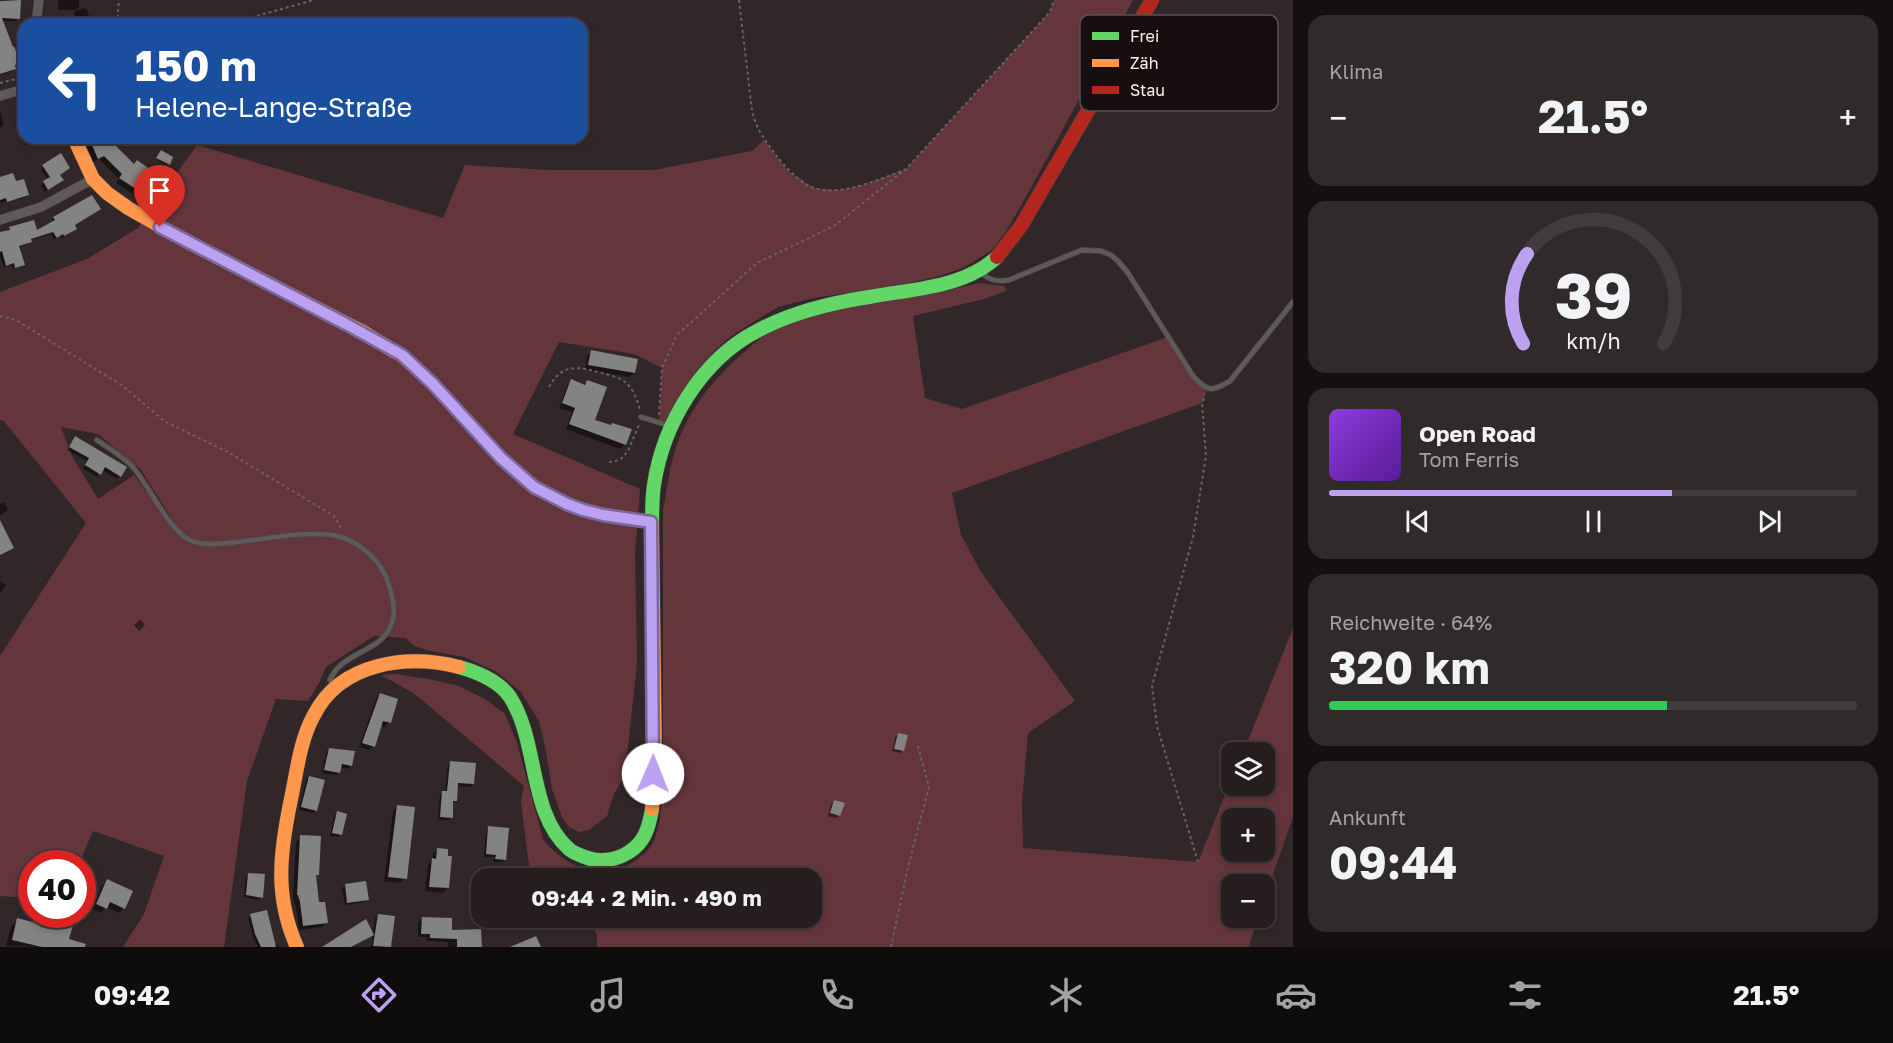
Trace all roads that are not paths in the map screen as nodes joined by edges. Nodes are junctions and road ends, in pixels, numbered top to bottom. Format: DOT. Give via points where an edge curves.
graph roads {
  1 [pos="39,0"];
  2 [pos="1152,0"];
  3 [pos="1143,15"];
  4 [pos="37,18"];
  5 [pos="18,91"];
  6 [pos="0,96"];
  7 [pos="1088,111"];
  8 [pos="77,144"];
  9 [pos="93,179"];
  10 [pos="0,220"];
  11 [pos="980,270"];
  12 [pos="1293,302"];
  13 [pos="641,417"];
  14 [pos="665,424"];
  15 [pos="97,440"];
  16 [pos="651,522"];
  17 [pos="336,687"];
  18 [pos="297,947"];
  1 -- 4 [label="street"];
  2 -- 3 [label="street"];
  5 -- 6 [label="street"];
  7 -- 11 [label="street" via="1021,226 1008,245"];
  8 -- 9 [label="street"];
  9 -- 10 [label="street" via="41,207"];
  9 -- 16 [label="street" via="142,217 402,355 534,487 583,510"];
  11 -- 12 [label="lane" via="999,282 1082,250 1111,255 1128,273 1193,376 1208,389 1230,381"];
  11 -- 14 [label="street" via="950,284 862,297 788,315 758,329 709,368"];
  13 -- 14 [label="lane"];
  14 -- 16 [label="street" via="654,478"];
  15 -- 17 [label="lane" via="129,463 179,533 192,541 208,544 333,535 371,556 381,567 394,618 383,640 342,664 333,674 330,680"];
  16 -- 17 [label="street" via="652,803 644,838 620,857 607,861 582,858 562,845 546,812 522,724 509,696 498,685 463,668 393,663 363,670"];
  17 -- 18 [label="street" via="318,707 307,729 288,814 282,897 289,931"];
}
